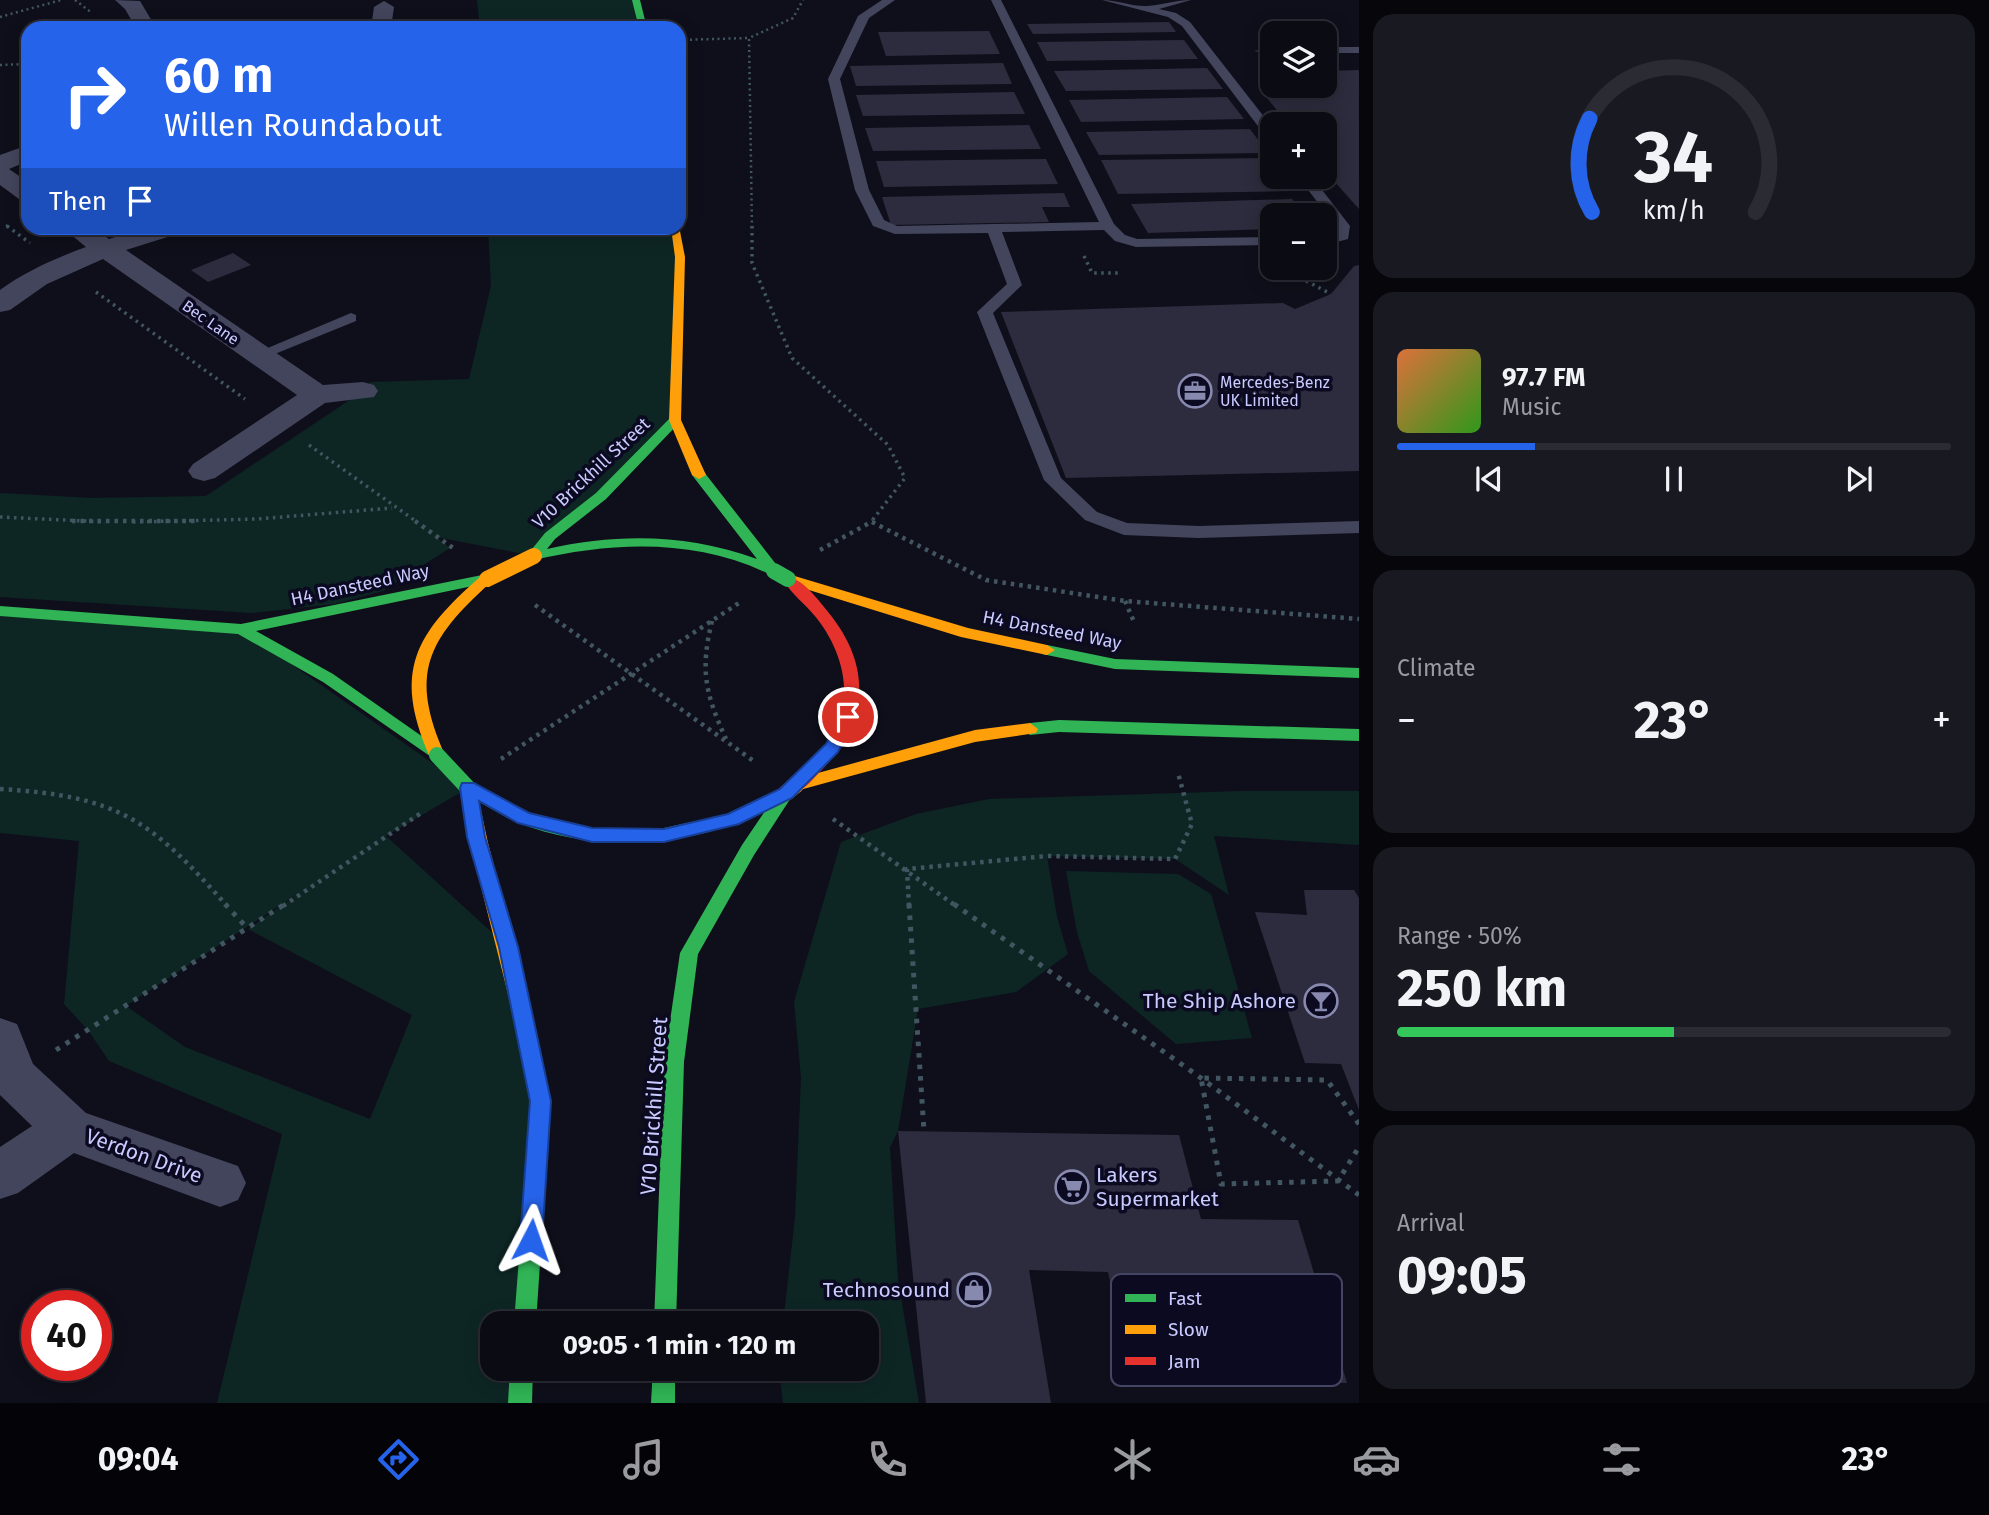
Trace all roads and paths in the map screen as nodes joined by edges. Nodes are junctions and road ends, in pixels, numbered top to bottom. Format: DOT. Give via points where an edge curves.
graph roads {
  1 [pos="61,0"];
  2 [pos="75,0"];
  3 [pos="125,0"];
  4 [pos="636,0"];
  5 [pos="803,0"];
  6 [pos="890,0"];
  7 [pos="996,0"];
  8 [pos="1107,0"];
  9 [pos="1186,0"];
  10 [pos="384,7"];
  11 [pos="1146,8"];
  12 [pos="0,16"];
  13 [pos="96,16"];
  14 [pos="142,21"];
  15 [pos="382,21"];
  16 [pos="642,21"];
  17 [pos="749,38"];
  18 [pos="686,40"];
  19 [pos="1337,50"];
  20 [pos="1359,50"];
  21 [pos="21,64"];
  22 [pos="0,65"];
  23 [pos="1260,120"];
  24 [pos="21,155"];
  25 [pos="0,164"];
  26 [pos="0,174"];
  27 [pos="21,189"];
  28 [pos="1314,189"];
  29 [pos="1325,203"];
  30 [pos="1337,218"];
  31 [pos="0,220"];
  32 [pos="1108,226"];
  33 [pos="994,229"];
  34 [pos="86,235"];
  35 [pos="147,235"];
  36 [pos="677,235"];
  37 [pos="1337,238"];
  38 [pos="1260,241"];
  39 [pos="106,249"];
  40 [pos="61,267"];
  41 [pos="0,303"];
  42 [pos="351,318"];
  43 [pos="259,355"];
  44 [pos="363,391"];
  45 [pos="317,395"];
  46 [pos="676,420"];
  47 [pos="279,424"];
  48 [pos="204,471"];
  49 [pos="0,517"];
  50 [pos="1359,527"];
  51 [pos="534,556"];
  52 [pos="781,575"];
  53 [pos="487,579"];
  54 [pos="1125,601"];
  55 [pos="0,611"];
  56 [pos="1359,619"];
  57 [pos="712,620"];
  58 [pos="1144,624"];
  59 [pos="241,629"];
  60 [pos="1359,673"];
  61 [pos="1359,735"];
  62 [pos="727,742"];
  63 [pos="437,755"];
  64 [pos="498,762"];
  65 [pos="758,765"];
  66 [pos="1188,773"];
  67 [pos="468,788"];
  68 [pos="0,789"];
  69 [pos="791,789"];
  70 [pos="430,806"];
  71 [pos="822,810"];
  72 [pos="907,869"];
  73 [pos="248,929"];
  74 [pos="6,1057"];
  75 [pos="1201,1078"];
  76 [pos="1359,1124"];
  77 [pos="69,1129"];
  78 [pos="924,1131"];
  79 [pos="1359,1147"];
  80 [pos="0,1176"];
  81 [pos="1338,1181"];
  82 [pos="220,1183"];
  83 [pos="1359,1195"];
  84 [pos="526,1311"];
  85 [pos="665,1311"];
  86 [pos="521,1381"];
  87 [pos="664,1381"];
  88 [pos="520,1403"];
  89 [pos="663,1403"];
  1 -- 12 [label="path"];
  2 -- 13 [label="path"];
  3 -- 14 [label="street"];
  4 -- 16 [label="street"];
  5 -- 17 [label="path" via="793,18"];
  6 -- 33 [label="lane" via="864,16 834,79 867,203 878,223 895,230"];
  7 -- 32 [label="lane"];
  8 -- 11 [label="lane"];
  9 -- 11 [label="lane"];
  10 -- 15 [label="street"];
  11 -- 23 [label="lane" via="1186,24"];
  17 -- 18 [label="path"];
  17 -- 54 [label="path" via="752,263 792,358 888,445 905,478 872,522 986,580"];
  19 -- 20 [label="lane"];
  21 -- 22 [label="path"];
  24 -- 25 [label="street"];
  26 -- 27 [label="street"];
  28 -- 29 [label="lane"];
  30 -- 37 [label="lane" via="1343,226 1343,236"];
  31 -- 40 [label="path"];
  32 -- 33 [label="lane"];
  32 -- 38 [label="lane" via="1120,238 1136,243"];
  33 -- 50 [label="lane" via="1015,285 985,312 1052,480 1091,516 1124,529 1199,532"];
  34 -- 39 [label="street, Bec Lane"];
  35 -- 39 [label="street"];
  36 -- 46 [label="street, V10 Brickhill Street"];
  39 -- 40 [label="street"];
  39 -- 43 [label="street, Bec Lane"];
  40 -- 41 [label="street"];
  40 -- 47 [label="path"];
  42 -- 43 [label="lane"];
  43 -- 45 [label="street, Bec Lane"];
  44 -- 45 [label="street"];
  45 -- 47 [label="street"];
  46 -- 51 [label="street, V10 Brickhill Street"];
  46 -- 52 [label="street, V10 Brickhill Street" via="701,480"];
  47 -- 48 [label="street"];
  47 -- 49 [label="path" via="393,508 257,519 115,523"];
  51 -- 52 [label="street, H4 Dansteed Way" via="620,538 665,539 708,546"];
  51 -- 53 [label="street, bridge"];
  52 -- 60 [label="street, H4 Dansteed Way" via="966,633 1115,664"];
  52 -- 69 [label="street" via="835,625 848,654 852,685 848,717 832,747"];
  53 -- 59 [label="street, H4 Dansteed Way"];
  53 -- 63 [label="street" via="452,607 428,640 416,678 419,717"];
  54 -- 56 [label="path"];
  54 -- 58 [label="path" via="1132,623"];
  55 -- 59 [label="street, H4 Dansteed Way"];
  57 -- 62 [label="path" via="701,672 706,698"];
  59 -- 63 [label="street, H4 Dansteed Way" via="328,678"];
  61 -- 69 [label="street" via="1059,726 975,736"];
  62 -- 64 [label="path" via="632,673"];
  62 -- 65 [label="path"];
  63 -- 67 [label="street, bridge"];
  66 -- 72 [label="path" via="1176,773 1192,824 1175,859 1047,856"];
  67 -- 69 [label="street" via="524,818 592,835 664,835 733,820"];
  67 -- 84 [label="street" via="541,1101"];
  68 -- 73 [label="path" via="98,802 131,817 173,848"];
  69 -- 85 [label="street, V10 Brickhill Street" via="748,850 689,953 674,1062"];
  70 -- 73 [label="path"];
  71 -- 72 [label="path"];
  72 -- 75 [label="path"];
  72 -- 78 [label="path"];
  73 -- 74 [label="path"];
  74 -- 77 [label="street, Verdon Drive"];
  75 -- 76 [label="path" via="1327,1080"];
  75 -- 81 [label="path"];
  75 -- 81 [label="path" via="1222,1184"];
  77 -- 80 [label="street, Verdon Drive"];
  77 -- 82 [label="street, Verdon Drive"];
  79 -- 81 [label="path"];
  81 -- 83 [label="path"];
  86 -- 88 [label="street"];
  87 -- 89 [label="street"];
}
